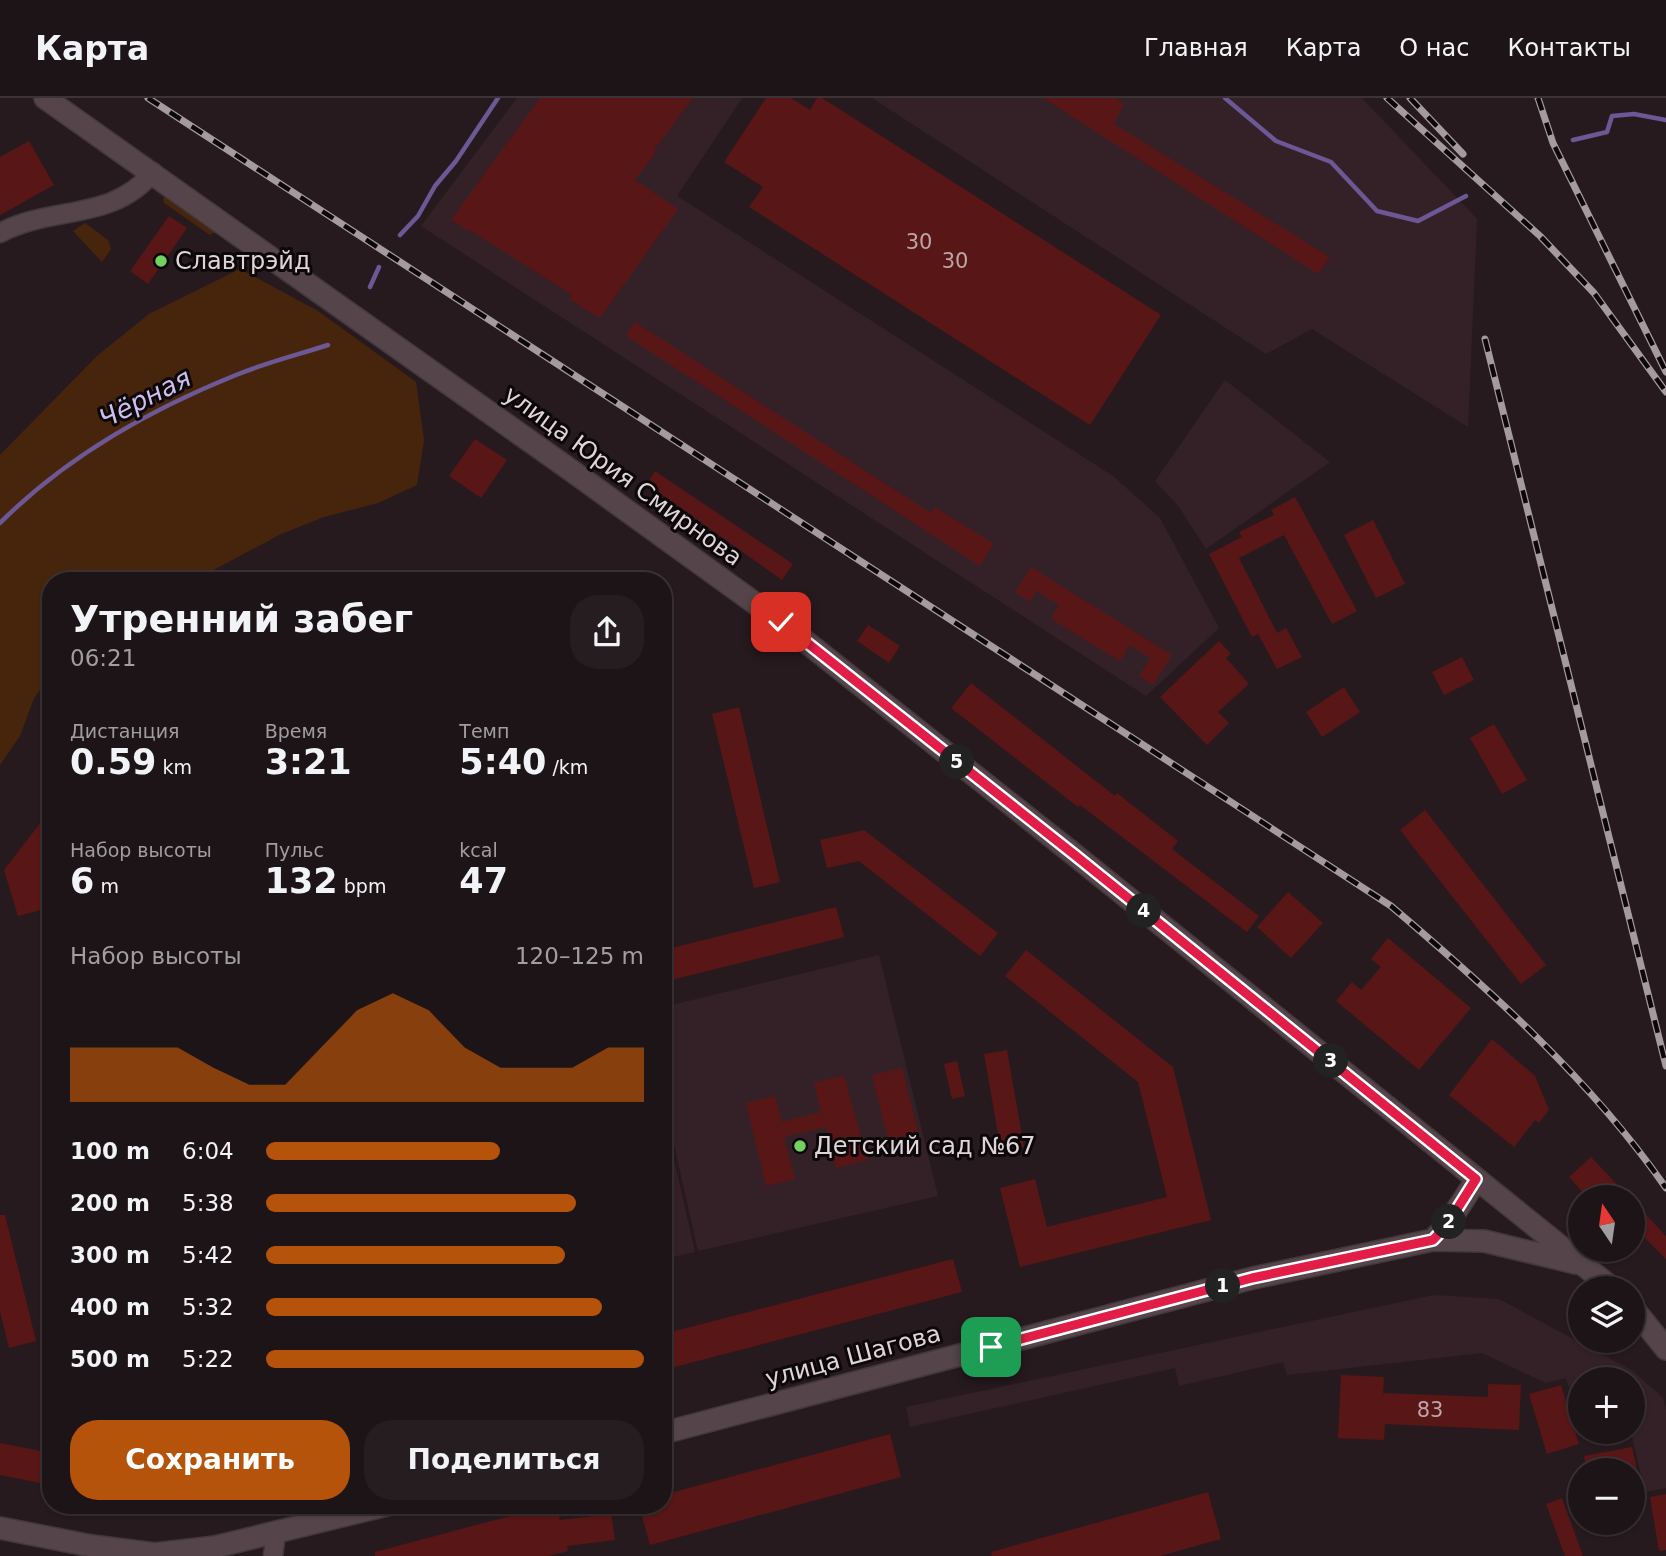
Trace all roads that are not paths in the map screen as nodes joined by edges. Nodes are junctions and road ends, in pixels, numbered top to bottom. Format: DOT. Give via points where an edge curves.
graph roads {
  1 [pos="46,98"];
  2 [pos="153,172"];
  3 [pos="0,233"];
  4 [pos="1476,1179"];
  5 [pos="1433,1240"];
  6 [pos="1585,1266"];
  7 [pos="1597,1276"];
  8 [pos="1645,1323"];
  9 [pos="1666,1349"];
  10 [pos="672,1431"];
  11 [pos="351,1514"];
  12 [pos="0,1528"];
  13 [pos="276,1533"];
  14 [pos="273,1556"];
  1 -- 2 [label="main road, улица Юрия Смирнова"];
  2 -- 3 [label="street" via="141,187 109,205 57,214"];
  2 -- 4 [label="main road, улица Юрия Смирнова" via="781,622"];
  4 -- 5 [label="main road"];
  4 -- 6 [label="main road, улица Юрия Смирнова"];
  5 -- 6 [label="main road, улица Шагова" via="1484,1241"];
  5 -- 10 [label="main road, улица Шагова" via="1252,1278"];
  6 -- 7 [label="main road, улица Юрия Смирнова"];
  8 -- 9 [label="main road"];
  11 -- 13 [label="main road"];
  12 -- 13 [label="main road" via="155,1553 215,1548"];
  13 -- 14 [label="street"];
}
